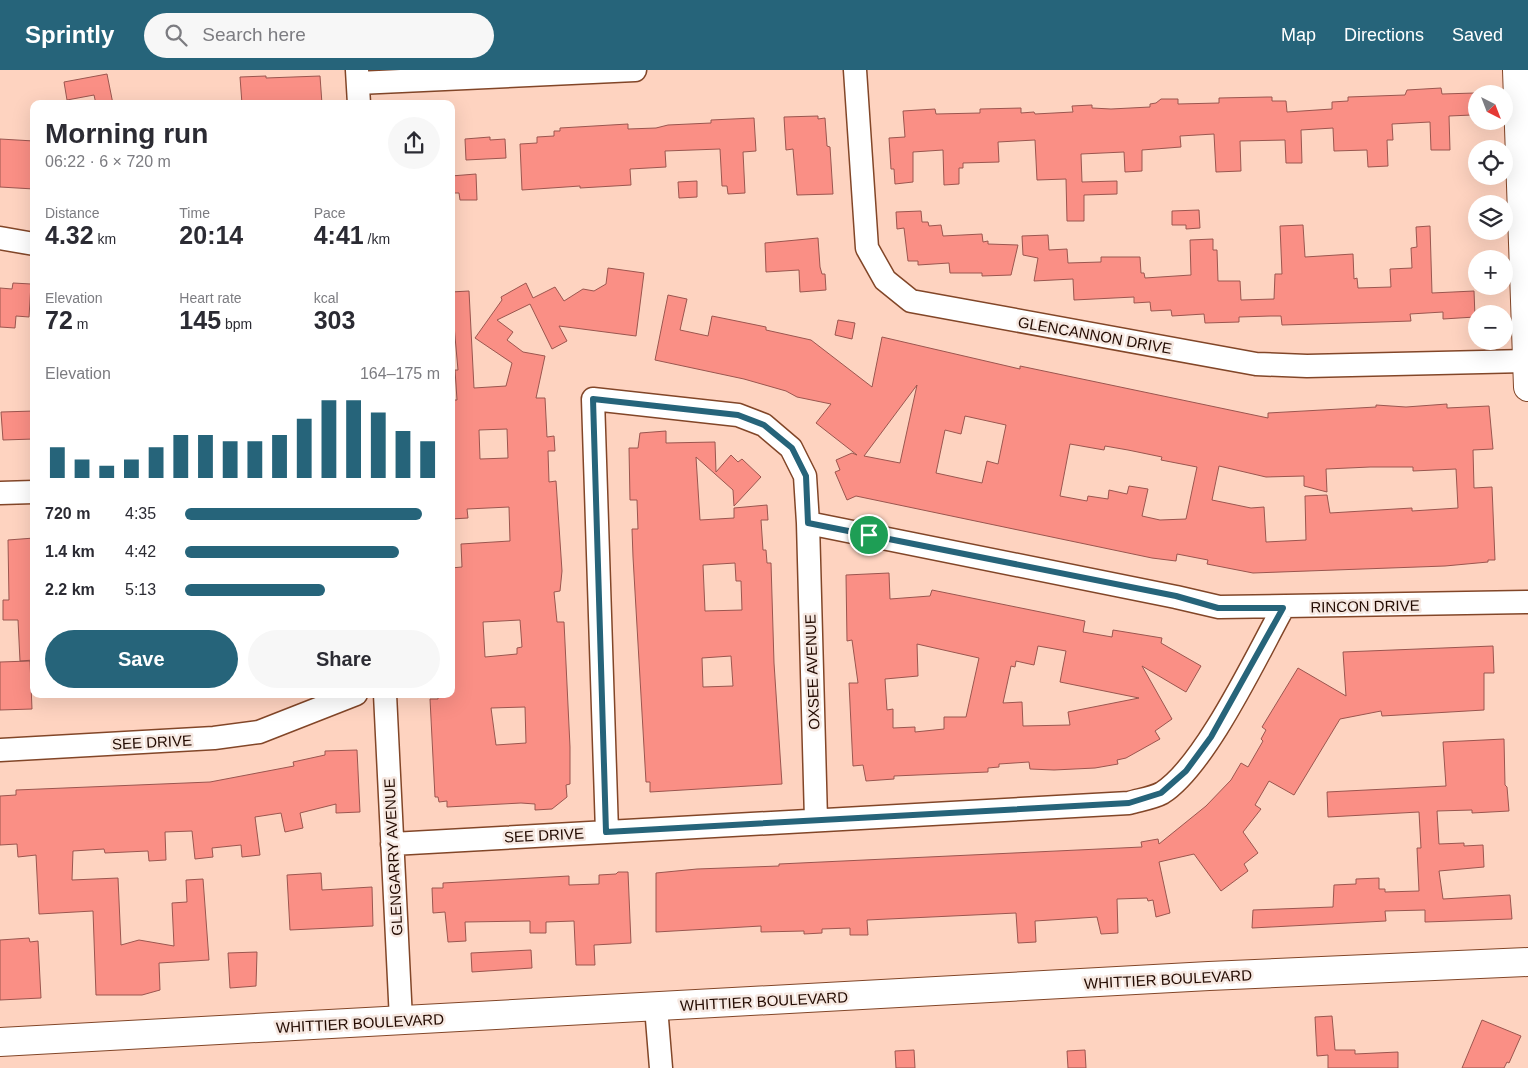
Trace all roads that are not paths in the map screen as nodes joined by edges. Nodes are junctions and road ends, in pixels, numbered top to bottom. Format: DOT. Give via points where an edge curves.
graph roads {
  1 [pos="635,70"];
  2 [pos="855,70"];
  3 [pos="1517,70"];
  4 [pos="358,86"];
  5 [pos="0,238"];
  6 [pos="30,243"];
  7 [pos="1526,290"];
  8 [pos="1528,374"];
  9 [pos="30,492"];
  10 [pos="0,494"];
  11 [pos="808,523"];
  12 [pos="1528,602"];
  13 [pos="1283,608"];
  14 [pos="346,698"];
  15 [pos="385,698"];
  16 [pos="0,750"];
  17 [pos="816,820"];
  18 [pos="606,832"];
  19 [pos="392,844"];
  20 [pos="1528,962"];
  21 [pos="656,1008"];
  22 [pos="401,1020"];
  23 [pos="0,1042"];
  24 [pos="661,1068"];
  1 -- 4 [label="street"];
  2 -- 8 [label="street, GLENCANNON DRIVE" via="867,248 885,280 912,301 1256,364"];
  3 -- 7 [label="main road"];
  5 -- 6 [label="street"];
  7 -- 8 [label="main road"];
  9 -- 10 [label="street"];
  11 -- 13 [label="street, RINCON DRIVE" via="1176,596 1218,608"];
  11 -- 17 [label="street, OXSEE AVENUE"];
  11 -- 18 [label="street" via="806,476 792,448 764,425 738,415 593,399"];
  12 -- 13 [label="street, RINCON DRIVE"];
  13 -- 17 [label="street, SEE DRIVE" via="1211,737 1186,771 1161,793 1129,803"];
  14 -- 16 [label="street, SEE DRIVE" via="259,732 214,738"];
  15 -- 19 [label="street, GLENGARRY AVENUE"];
  17 -- 18 [label="street, SEE DRIVE"];
  18 -- 19 [label="street, SEE DRIVE"];
  19 -- 22 [label="street, GLENGARRY AVENUE"];
  20 -- 21 [label="main road, WHITTIER BOULEVARD" via="1189,977"];
  21 -- 22 [label="main road, WHITTIER BOULEVARD"];
  21 -- 24 [label="street"];
  22 -- 23 [label="main road, WHITTIER BOULEVARD"];
}
